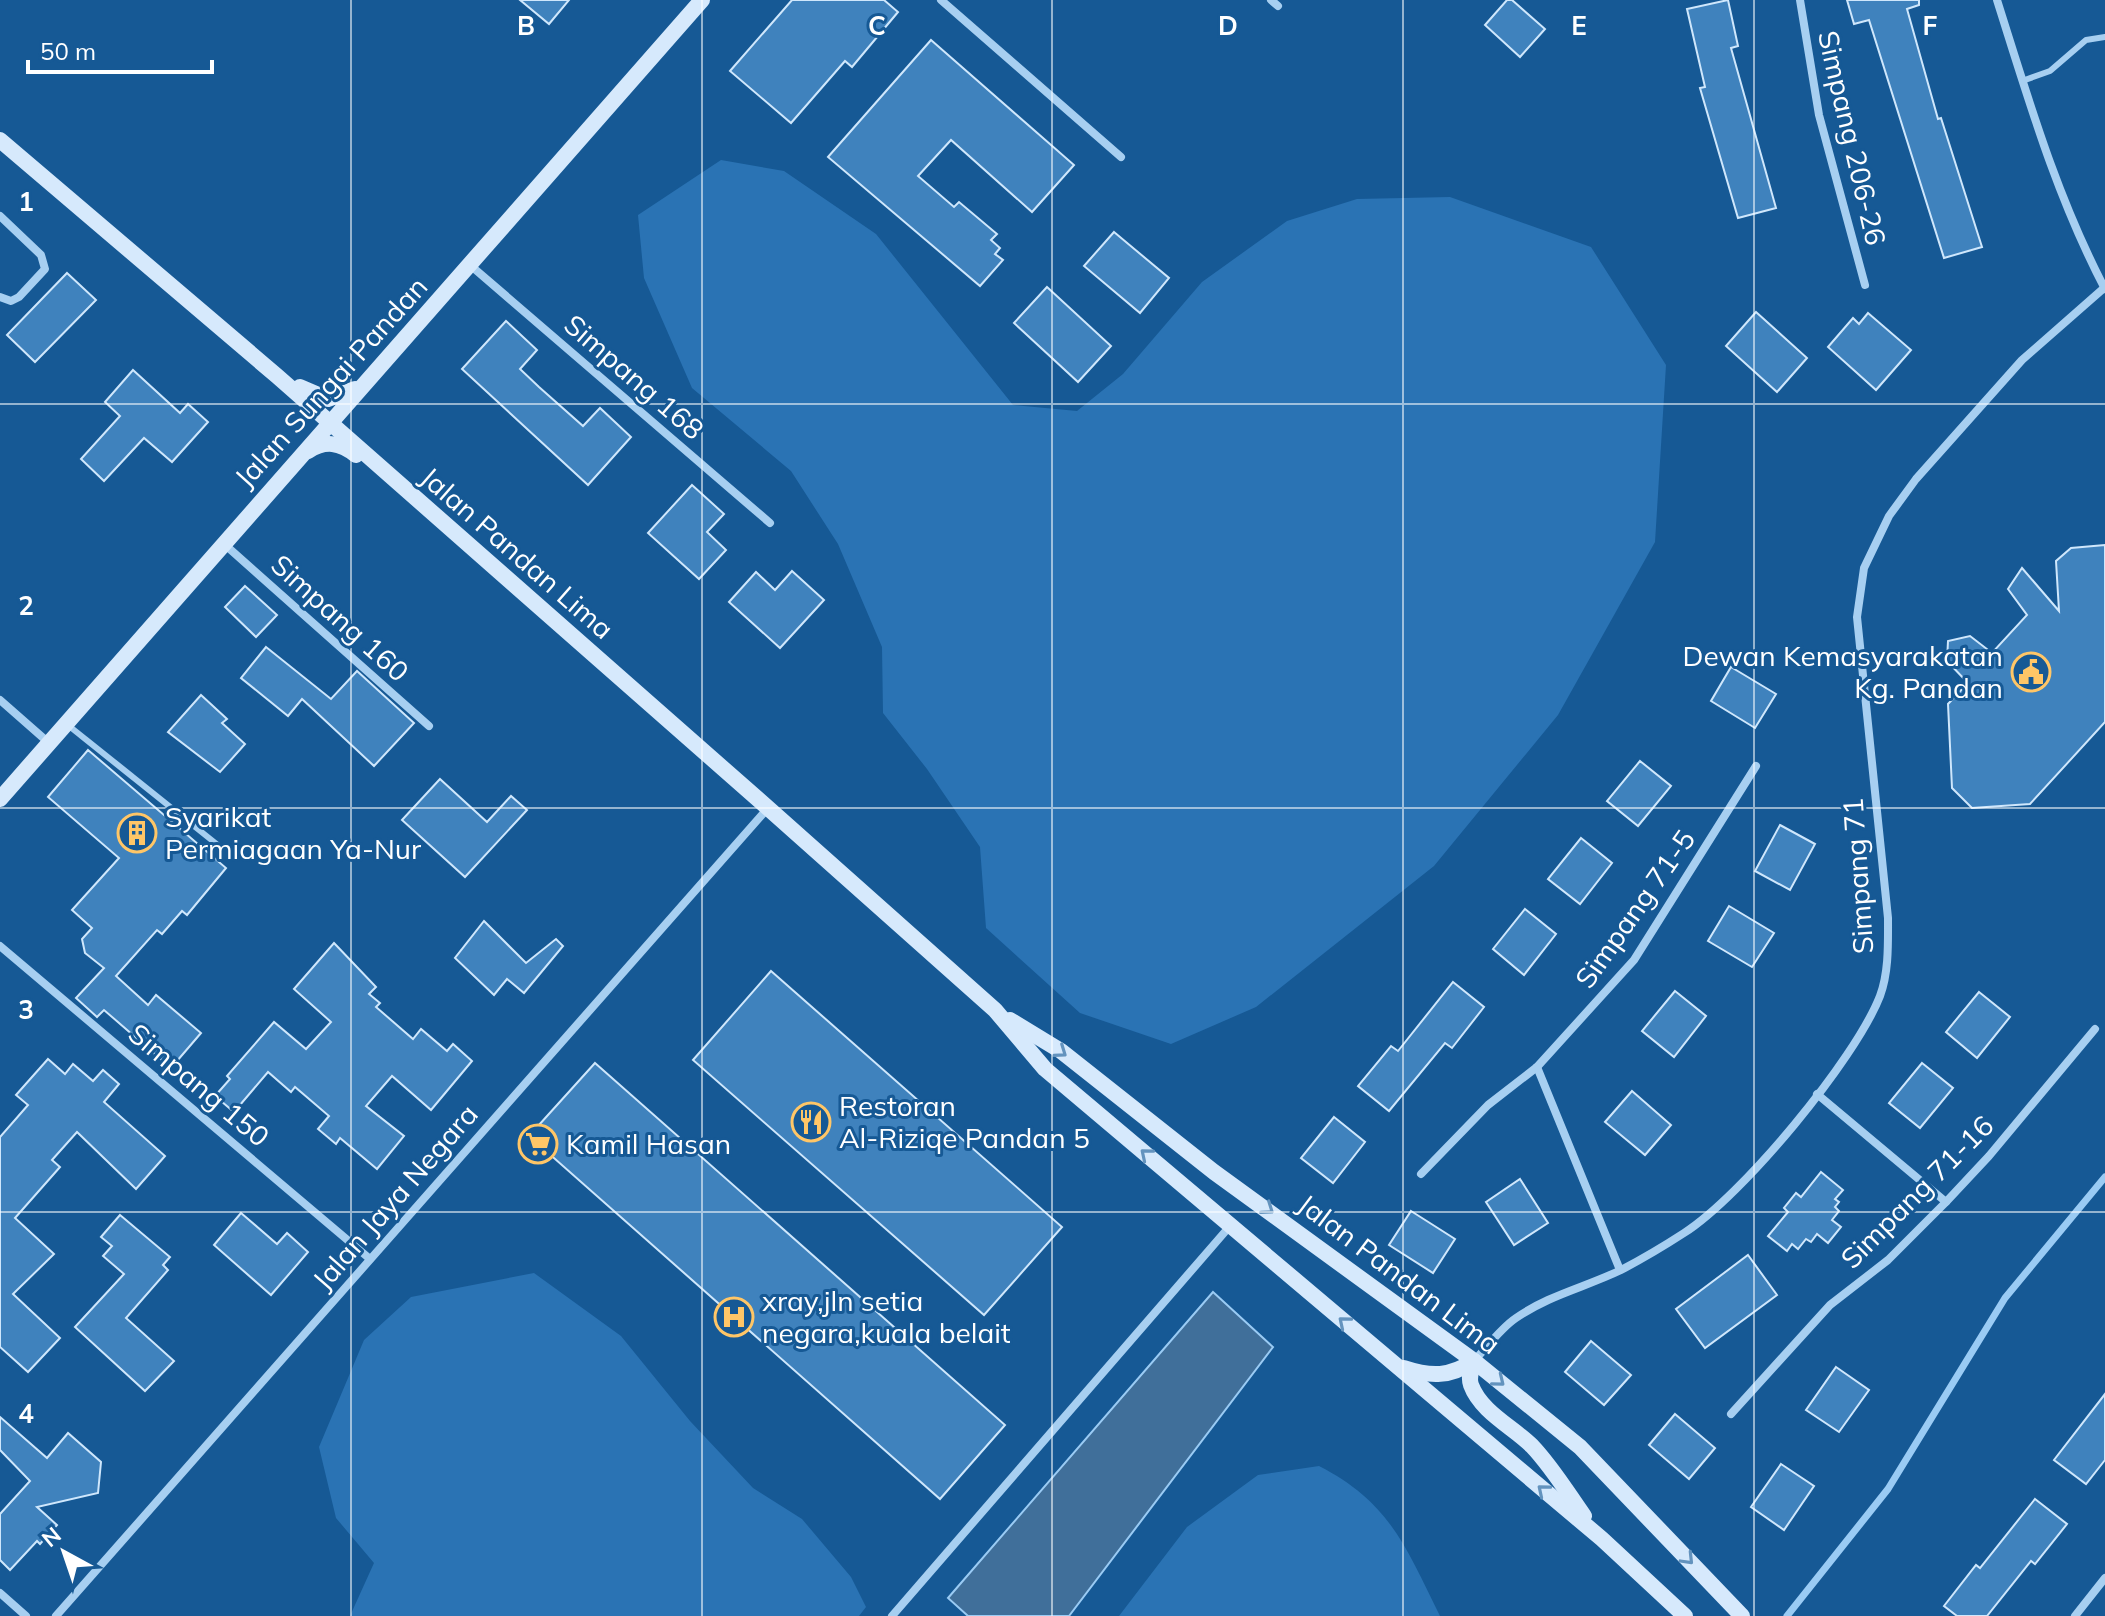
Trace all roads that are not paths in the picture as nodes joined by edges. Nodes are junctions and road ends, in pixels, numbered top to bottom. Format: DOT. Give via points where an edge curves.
graph roads {
  1 [pos="702,0"];
  2 [pos="941,0"];
  3 [pos="1800,0"];
  4 [pos="1997,0"];
  5 [pos="2105,37"];
  6 [pos="2022,81"];
  7 [pos="1,144"];
  8 [pos="1121,157"];
  9 [pos="0,216"];
  10 [pos="470,264"];
  11 [pos="1865,285"];
  12 [pos="2105,289"];
  13 [pos="0,297"];
  14 [pos="277,376"];
  15 [pos="362,386"];
  16 [pos="328,422"];
  17 [pos="294,461"];
  18 [pos="412,494"];
  19 [pos="770,523"];
  20 [pos="223,543"];
  21 [pos="0,700"];
  22 [pos="66,724"];
  23 [pos="429,726"];
  24 [pos="49,743"];
  25 [pos="1756,766"];
  26 [pos="0,799"];
  27 [pos="768,808"];
  28 [pos="219,846"];
  29 [pos="0,946"];
  30 [pos="995,1010"];
  31 [pos="2095,1029"];
  32 [pos="1537,1067"];
  33 [pos="1817,1094"];
  34 [pos="1421,1174"];
  35 [pos="1946,1202"];
  36 [pos="1230,1226"];
  37 [pos="370,1259"];
  38 [pos="1620,1270"];
  39 [pos="1474,1361"];
  40 [pos="1394,1364"];
  41 [pos="1731,1414"];
  42 [pos="1602,1539"];
  43 [pos="2105,1578"];
  44 [pos="0,1593"];
  45 [pos="26,1616"];
  46 [pos="56,1616"];
  47 [pos="892,1616"];
  48 [pos="1685,1616"];
  49 [pos="1742,1616"];
  50 [pos="2075,1616"];
  1 -- 10 [label="main road, Jalan Sungai Pandan"];
  2 -- 8 [label="street"];
  3 -- 11 [label="street, Simpang 206-26" via="1819,115"];
  4 -- 6 [label="street"];
  5 -- 6 [label="lane" via="2086,40 2050,71"];
  6 -- 12 [label="street" via="2054,179"];
  7 -- 14 [label="main road, Jalan Pandan Lima"];
  9 -- 13 [label="street" via="41,255 45,269 19,297"];
  10 -- 15 [label="main road, Jalan Sungai Pandan"];
  10 -- 19 [label="street, Simpang 168"];
  12 -- 33 [label="street, Simpang 71" via="2022,360 1916,479 1889,516 1864,568 1857,617 1888,956 1880,995"];
  14 -- 15 [label="main road" via="328,399"];
  14 -- 16 [label="main road, Jalan Pandan Lima"];
  15 -- 16 [label="main road, Jalan Sungai Pandan"];
  16 -- 17 [label="main road, Jalan Sungai Pandan"];
  16 -- 18 [label="main road, Jalan Pandan Lima"];
  17 -- 18 [label="main road" via="319,445 335,444"];
  17 -- 20 [label="main road, Jalan Sungai Pandan"];
  18 -- 27 [label="main road, Jalan Pandan Lima"];
  20 -- 22 [label="main road, Jalan Sungai Pandan"];
  20 -- 23 [label="street, Simpang 160"];
  21 -- 24 [label="street"];
  22 -- 24 [label="main road, Jalan Sungai Pandan"];
  22 -- 28 [label="lane"];
  24 -- 26 [label="main road, Jalan Sungai Pandan"];
  25 -- 32 [label="street, Simpang 71-5" via="1634,960"];
  27 -- 30 [label="main road, Jalan Pandan Lima"];
  27 -- 37 [label="street, Jalan Jaya Negara"];
  29 -- 37 [label="street, Simpang 150"];
  36 -- 30 [label="main road, Jalan Pandan Lima, one-way" via="1045,1069"];
  30 -- 39 [label="main road, Jalan Pandan Lima, one-way" via="1061,1051 1214,1172"];
  31 -- 35 [label="street, Simpang 71-16"];
  32 -- 34 [label="street, Simpang 71-5" via="1488,1105"];
  32 -- 38 [label="street"];
  33 -- 35 [label="street"];
  33 -- 38 [label="street, Simpang 71" via="1725,1201 1686,1232"];
  35 -- 41 [label="street, Simpang 71-16" via="1888,1260 1830,1305"];
  40 -- 36 [label="main road, Jalan Pandan Lima, one-way"];
  36 -- 47 [label="street"];
  37 -- 46 [label="street, Jalan Jaya Negara"];
  38 -- 39 [label="street, Simpang 71" via="1540,1303 1513,1320"];
  39 -- 40 [label="main road" via="1438,1376"];
  39 -- 42 [label="main road" via="1472,1387 1487,1408 1531,1445"];
  39 -- 49 [label="main road, Jalan Pandan Lima, one-way" via="1580,1447"];
  42 -- 40 [label="main road, Jalan Pandan Lima, one-way"];
  42 -- 48 [label="main road, Jalan Pandan Lima"];
  43 -- 50 [label="street"];
  44 -- 45 [label="street"];
}
